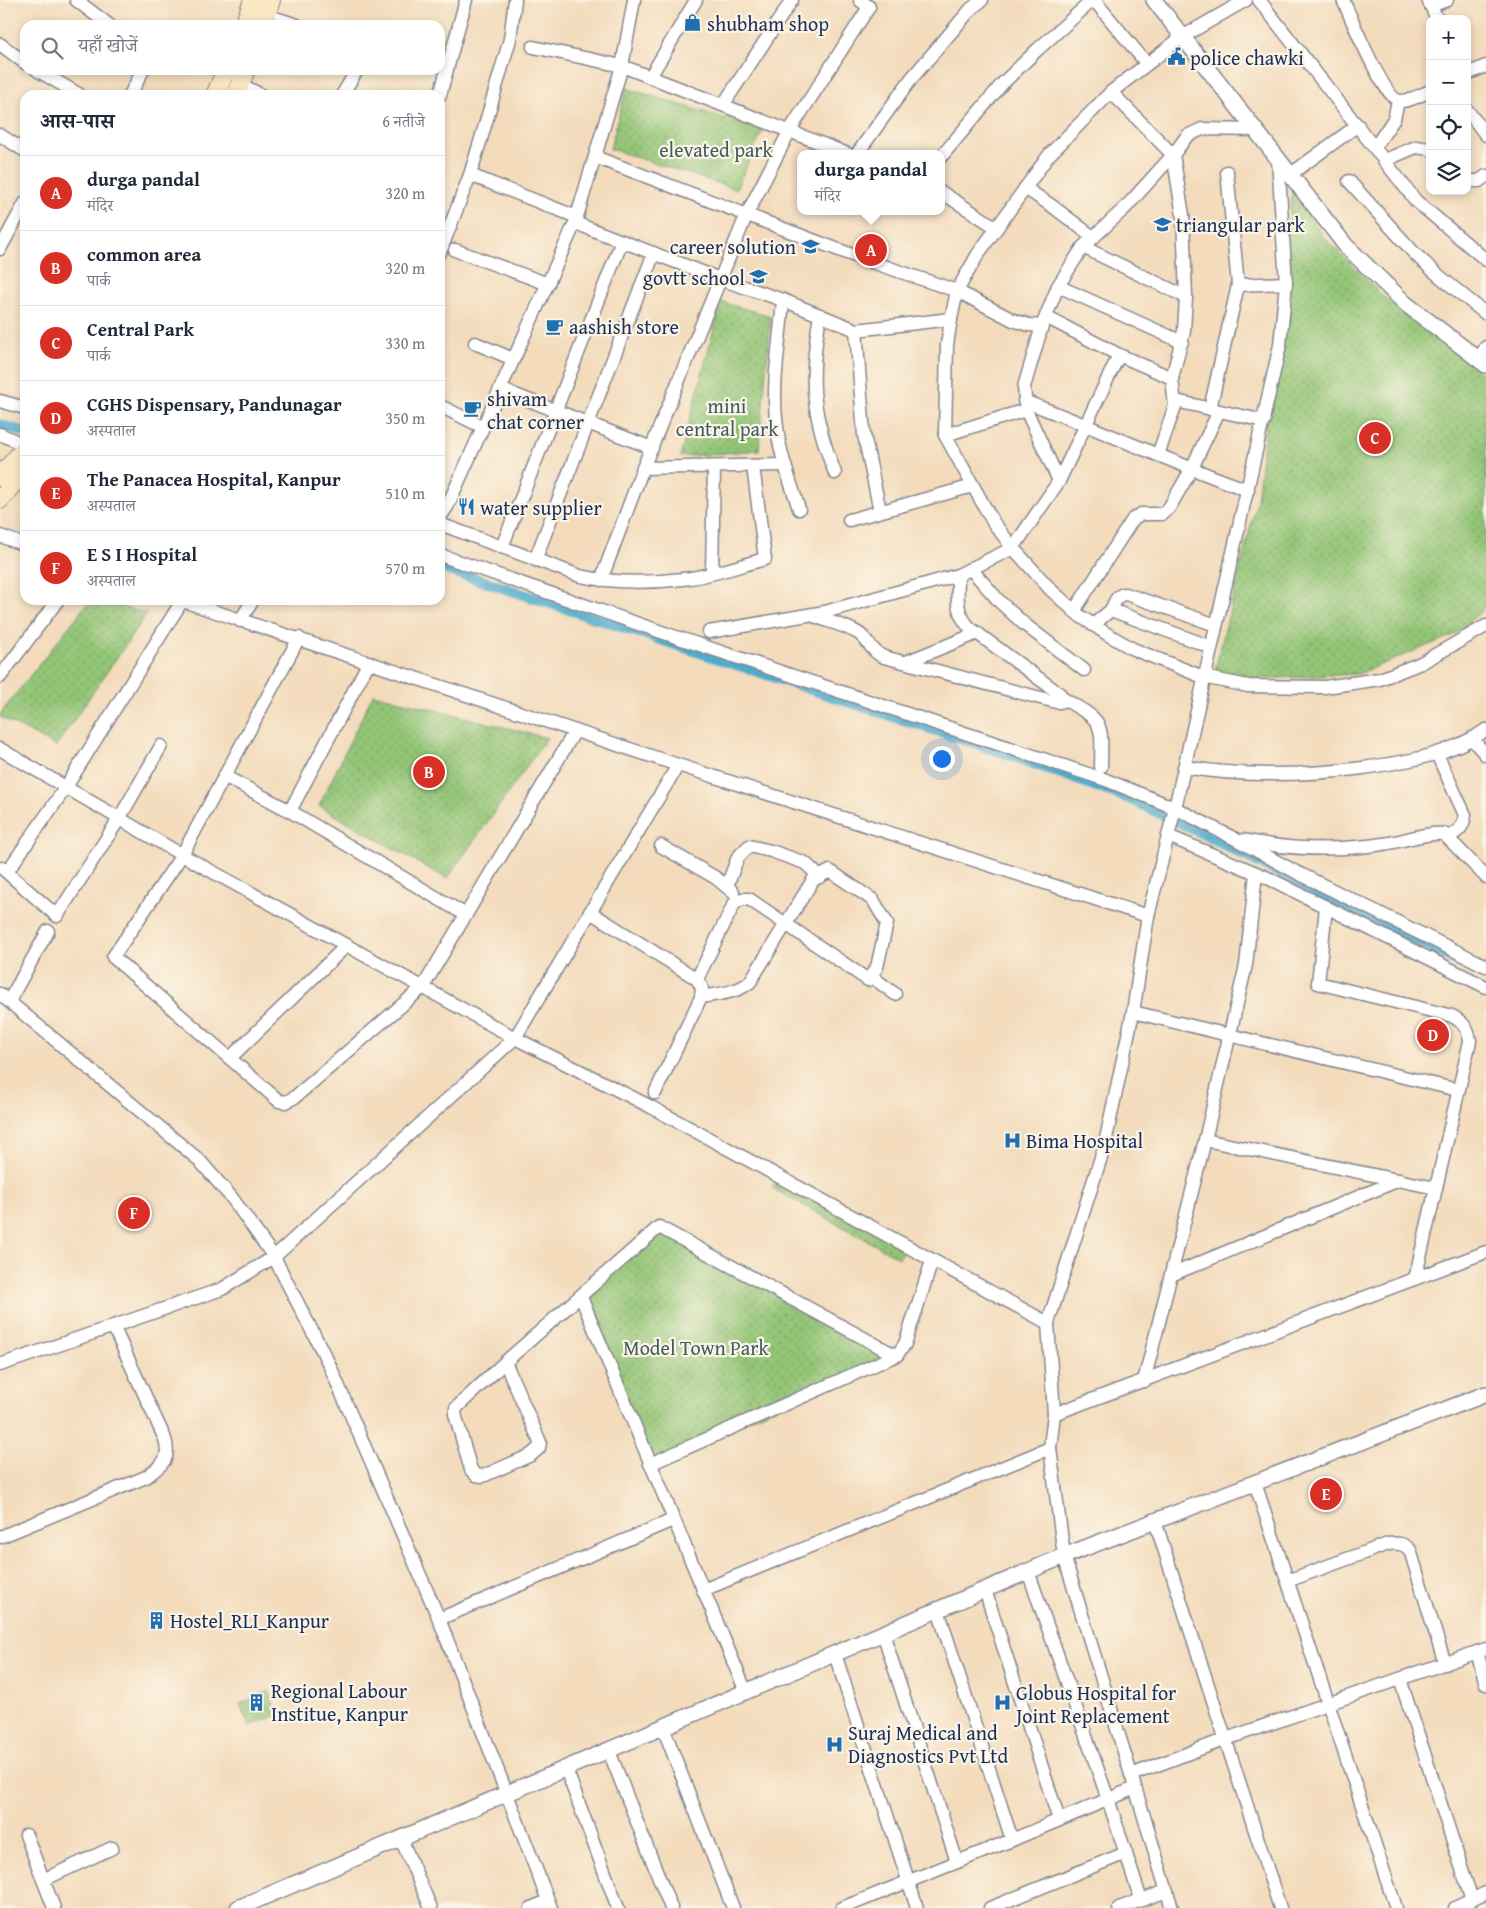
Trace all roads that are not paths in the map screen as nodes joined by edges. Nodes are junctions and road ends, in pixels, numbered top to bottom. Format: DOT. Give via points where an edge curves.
graph roads {
  1 [pos="76,0"];
  2 [pos="253,0"];
  3 [pos="466,0"];
  4 [pos="515,0"];
  5 [pos="634,0"];
  6 [pos="696,0"];
  7 [pos="792,0"];
  8 [pos="860,0"];
  9 [pos="982,0"];
  10 [pos="1094,0"];
  11 [pos="1154,0"];
  12 [pos="1246,0"];
  13 [pos="1259,0"];
  14 [pos="1343,0"];
  15 [pos="1447,0"];
  16 [pos="1430,3"];
  17 [pos="967,5"];
  18 [pos="267,13"];
  19 [pos="1435,15"];
  20 [pos="102,20"];
  21 [pos="246,20"];
  22 [pos="284,20"];
  23 [pos="1182,36"];
  24 [pos="0,44"];
  25 [pos="533,47"];
  26 [pos="20,59"];
  27 [pos="1147,64"];
  28 [pos="622,66"];
  29 [pos="1486,66"];
  30 [pos="445,68"];
  31 [pos="1471,72"];
  32 [pos="46,75"];
  33 [pos="140,75"];
  34 [pos="224,75"];
  35 [pos="354,75"];
  36 [pos="443,75"];
  37 [pos="650,76"];
  38 [pos="240,83"];
  39 [pos="71,90"];
  40 [pos="133,90"];
  41 [pos="217,90"];
  42 [pos="252,90"];
  43 [pos="345,90"];
  44 [pos="441,90"];
  45 [pos="1111,92"];
  46 [pos="1426,92"];
  47 [pos="1398,101"];
  48 [pos="724,105"];
  49 [pos="1471,115"];
  50 [pos="1358,125"];
  51 [pos="790,130"];
  52 [pos="1255,130"];
  53 [pos="0,135"];
  54 [pos="1486,135"];
  55 [pos="1426,146"];
  56 [pos="1375,147"];
  57 [pos="20,148"];
  58 [pos="838,150"];
  59 [pos="860,150"];
  60 [pos="945,152"];
  61 [pos="1173,155"];
  62 [pos="595,158"];
  63 [pos="1278,158"];
  64 [pos="1385,160"];
  65 [pos="1227,172"];
  66 [pos="1291,174"];
  67 [pos="470,175"];
  68 [pos="1486,176"];
  69 [pos="1349,181"];
  70 [pos="1471,181"];
  71 [pos="1025,188"];
  72 [pos="945,195"];
  73 [pos="20,212"];
  74 [pos="746,216"];
  75 [pos="576,220"];
  76 [pos="996,228"];
  77 [pos="445,232"];
  78 [pos="1093,237"];
  79 [pos="622,241"];
  80 [pos="1083,247"];
  81 [pos="0,248"];
  82 [pos="455,250"];
  83 [pos="654,253"];
  84 [pos="1486,260"];
  85 [pos="720,279"];
  86 [pos="1286,283"];
  87 [pos="548,284"];
  88 [pos="1238,285"];
  89 [pos="1058,286"];
  90 [pos="957,291"];
  91 [pos="1186,297"];
  92 [pos="783,300"];
  93 [pos="1486,314"];
  94 [pos="820,315"];
  95 [pos="951,319"];
  96 [pos="1044,321"];
  97 [pos="856,330"];
  98 [pos="1182,342"];
  99 [pos="475,343"];
  100 [pos="1119,355"];
  101 [pos="1483,357"];
  102 [pos="513,359"];
  103 [pos="1172,378"];
  104 [pos="500,389"];
  105 [pos="0,401"];
  106 [pos="1176,401"];
  107 [pos="1025,405"];
  108 [pos="20,407"];
  109 [pos="445,408"];
  110 [pos="556,410"];
  111 [pos="1214,410"];
  112 [pos="1264,420"];
  113 [pos="588,422"];
  114 [pos="1087,425"];
  115 [pos="483,427"];
  116 [pos="0,434"];
  117 [pos="945,434"];
  118 [pos="20,444"];
  119 [pos="652,448"];
  120 [pos="20,453"];
  121 [pos="1158,455"];
  122 [pos="785,465"];
  123 [pos="753,466"];
  124 [pos="714,467"];
  125 [pos="643,468"];
  126 [pos="1191,470"];
  127 [pos="835,473"];
  128 [pos="20,475"];
  129 [pos="0,478"];
  130 [pos="1059,481"];
  131 [pos="973,486"];
  132 [pos="1248,490"];
  133 [pos="0,500"];
  134 [pos="445,510"];
  135 [pos="799,510"];
  136 [pos="880,511"];
  137 [pos="849,520"];
  138 [pos="445,526"];
  139 [pos="0,536"];
  140 [pos="20,542"];
  141 [pos="502,547"];
  142 [pos="1013,548"];
  143 [pos="445,557"];
  144 [pos="535,560"];
  145 [pos="971,569"];
  146 [pos="712,573"];
  147 [pos="958,575"];
  148 [pos="601,580"];
  149 [pos="54,605"];
  150 [pos="178,605"];
  151 [pos="195,605"];
  152 [pos="250,605"];
  153 [pos="1111,610"];
  154 [pos="1074,611"];
  155 [pos="811,615"];
  156 [pos="240,621"];
  157 [pos="1093,625"];
  158 [pos="1216,625"];
  159 [pos="1486,626"];
  160 [pos="709,632"];
  161 [pos="978,634"];
  162 [pos="299,638"];
  163 [pos="1211,647"];
  164 [pos="369,662"];
  165 [pos="906,662"];
  166 [pos="1084,670"];
  167 [pos="0,677"];
  168 [pos="1204,677"];
  169 [pos="1062,698"];
  170 [pos="1486,730"];
  171 [pos="575,731"];
  172 [pos="1472,739"];
  173 [pos="161,746"];
  174 [pos="0,749"];
  175 [pos="1437,754"];
  176 [pos="1486,756"];
  177 [pos="678,765"];
  178 [pos="1100,767"];
  179 [pos="1184,767"];
  180 [pos="224,776"];
  181 [pos="66,788"];
  182 [pos="1174,810"];
  183 [pos="290,811"];
  184 [pos="119,818"];
  185 [pos="1168,836"];
  186 [pos="1231,837"];
  187 [pos="1448,837"];
  188 [pos="662,846"];
  189 [pos="182,855"];
  190 [pos="3,869"];
  191 [pos="1256,873"];
  192 [pos="820,877"];
  193 [pos="1486,877"];
  194 [pos="727,886"];
  195 [pos="738,901"];
  196 [pos="1326,907"];
  197 [pos="590,912"];
  198 [pos="466,915"];
  199 [pos="1148,916"];
  200 [pos="786,924"];
  201 [pos="48,932"];
  202 [pos="347,945"];
  203 [pos="1486,966"];
  204 [pos="871,976"];
  205 [pos="696,979"];
  206 [pos="423,987"];
  207 [pos="1486,987"];
  208 [pos="895,994"];
  209 [pos="701,997"];
  210 [pos="4,998"];
  211 [pos="1132,1012"];
  212 [pos="1230,1034"];
  213 [pos="515,1038"];
  214 [pos="230,1058"];
  215 [pos="1458,1090"];
  216 [pos="655,1093"];
  217 [pos="1205,1140"];
  218 [pos="1399,1180"];
  219 [pos="1436,1188"];
  220 [pos="1486,1252"];
  221 [pos="274,1257"];
  222 [pos="932,1261"];
  223 [pos="1171,1275"];
  224 [pos="1415,1279"];
  225 [pos="581,1297"];
  226 [pos="1048,1323"];
  227 [pos="113,1326"];
  228 [pos="897,1355"];
  229 [pos="505,1362"];
  230 [pos="0,1365"];
  231 [pos="1144,1381"];
  232 [pos="1486,1394"];
  233 [pos="1054,1414"];
  234 [pos="1050,1448"];
  235 [pos="650,1464"];
  236 [pos="1255,1483"];
  237 [pos="674,1520"];
  238 [pos="1155,1521"];
  239 [pos="0,1537"];
  240 [pos="1064,1556"];
  241 [pos="1028,1571"];
  242 [pos="1287,1580"];
  243 [pos="703,1590"];
  244 [pos="985,1590"];
  245 [pos="938,1610"];
  246 [pos="439,1619"];
  247 [pos="883,1633"];
  248 [pos="1481,1651"];
  249 [pos="835,1654"];
  250 [pos="1444,1664"];
  251 [pos="1400,1679"];
  252 [pos="1486,1684"];
  253 [pos="746,1692"];
  254 [pos="1328,1704"];
  255 [pos="663,1728"];
  256 [pos="1226,1739"];
  257 [pos="609,1750"];
  258 [pos="566,1769"];
  259 [pos="1133,1781"];
  260 [pos="506,1795"];
  261 [pos="1108,1799"];
  262 [pos="1059,1820"];
  263 [pos="26,1835"];
  264 [pos="401,1839"];
  265 [pos="1012,1840"];
  266 [pos="112,1848"];
  267 [pos="1126,1853"];
  268 [pos="957,1862"];
  269 [pos="44,1880"];
  270 [pos="908,1882"];
  271 [pos="1167,1891"];
  272 [pos="1486,1893"];
  273 [pos="1141,1900"];
  274 [pos="1472,1900"];
  275 [pos="550,1904"];
  276 [pos="54,1908"];
  277 [pos="238,1908"];
  278 [pos="431,1908"];
  279 [pos="531,1908"];
  280 [pos="618,1908"];
  281 [pos="671,1908"];
  282 [pos="733,1908"];
  283 [pos="842,1908"];
  284 [pos="917,1908"];
  285 [pos="990,1908"];
  286 [pos="1119,1908"];
  287 [pos="1172,1908"];
  288 [pos="1280,1908"];
  289 [pos="1396,1908"];
  290 [pos="1455,1908"];
  1 -- 20 [label="street"];
  2 -- 21 [label="main road"];
  3 -- 30 [label="street"];
  4 -- 67 [label="street" via="510,39"];
  5 -- 28 [label="street"];
  6 -- 37 [label="street"];
  7 -- 48 [label="street"];
  8 -- 51 [label="street" via="869,7"];
  9 -- 17 [label="street"];
  10 -- 27 [label="street"];
  10 -- 60 [label="street" via="1002,84"];
  11 -- 23 [label="street"];
  12 -- 23 [label="street"];
  13 -- 50 [label="street"];
  14 -- 47 [label="street" via="1375,69 1390,95"];
  15 -- 16 [label="street"];
  16 -- 19 [label="street"];
  17 -- 59 [label="street"];
  18 -- 22 [label="street"];
  23 -- 27 [label="street"];
  23 -- 52 [label="street"];
  24 -- 26 [label="street"];
  25 -- 28 [label="street"];
  27 -- 45 [label="street"];
  28 -- 37 [label="street"];
  28 -- 62 [label="street"];
  29 -- 31 [label="street"];
  32 -- 39 [label="street"];
  33 -- 40 [label="street"];
  34 -- 41 [label="main road"];
  35 -- 43 [label="street"];
  36 -- 44 [label="street"];
  37 -- 48 [label="street"];
  38 -- 42 [label="street"];
  45 -- 61 [label="street"];
  45 -- 71 [label="street" via="1049,155"];
  46 -- 47 [label="street"];
  47 -- 56 [label="street" via="1394,119"];
  48 -- 51 [label="street"];
  49 -- 54 [label="street"];
  50 -- 56 [label="street"];
  50 -- 66 [label="street"];
  51 -- 58 [label="street"];
  51 -- 74 [label="street"];
  52 -- 61 [label="street" via="1202,129 1187,136"];
  52 -- 63 [label="street"];
  53 -- 57 [label="street"];
  55 -- 64 [label="street"];
  56 -- 64 [label="street"];
  61 -- 78 [label="street" via="1126,207"];
  61 -- 91 [label="street" via="1183,215"];
  62 -- 74 [label="street"];
  62 -- 75 [label="street"];
  63 -- 66 [label="street"];
  63 -- 86 [label="street"];
  64 -- 84 [label="street" via="1416,201"];
  65 -- 88 [label="street"];
  66 -- 101 [label="street" via="1346,246 1406,304"];
  67 -- 75 [label="street"];
  67 -- 77 [label="street"];
  68 -- 70 [label="street" via="1479,181"];
  69 -- 93 [label="street" via="1415,254"];
  71 -- 76 [label="street"];
  71 -- 78 [label="street"];
  72 -- 76 [label="street"];
  73 -- 81 [label="street"];
  74 -- 85 [label="street"];
  74 -- 90 [label="street"];
  75 -- 79 [label="street"];
  75 -- 87 [label="street"];
  76 -- 90 [label="street"];
  78 -- 80 [label="street"];
  79 -- 83 [label="street"];
  79 -- 110 [label="street"];
  80 -- 89 [label="street"];
  80 -- 91 [label="street"];
  82 -- 87 [label="street"];
  83 -- 85 [label="street"];
  83 -- 113 [label="street"];
  85 -- 92 [label="street"];
  85 -- 119 [label="street"];
  86 -- 88 [label="street"];
  86 -- 112 [label="street" via="1280,345"];
  87 -- 102 [label="street"];
  88 -- 111 [label="street"];
  89 -- 96 [label="street"];
  89 -- 98 [label="street"];
  90 -- 95 [label="street"];
  90 -- 96 [label="street" via="1013,320"];
  91 -- 98 [label="street"];
  92 -- 94 [label="street"];
  92 -- 122 [label="street" via="775,398"];
  94 -- 97 [label="street"];
  94 -- 127 [label="street" via="812,376 814,400"];
  95 -- 97 [label="street"];
  95 -- 117 [label="street" via="947,345"];
  96 -- 100 [label="street"];
  96 -- 107 [label="street" via="1025,381"];
  97 -- 136 [label="street" via="864,436"];
  98 -- 103 [label="street"];
  99 -- 102 [label="street"];
  100 -- 103 [label="street"];
  100 -- 114 [label="street"];
  102 -- 104 [label="street"];
  103 -- 106 [label="street"];
  104 -- 110 [label="street"];
  104 -- 115 [label="street"];
  105 -- 108 [label="street"];
  106 -- 111 [label="street"];
  106 -- 121 [label="street"];
  107 -- 114 [label="street"];
  107 -- 117 [label="street"];
  107 -- 130 [label="street"];
  109 -- 115 [label="street"];
  110 -- 113 [label="street"];
  110 -- 141 [label="street"];
  111 -- 112 [label="street"];
  111 -- 126 [label="street"];
  112 -- 132 [label="street"];
  113 -- 119 [label="street"];
  113 -- 144 [label="street"];
  114 -- 121 [label="street"];
  114 -- 130 [label="street"];
  115 -- 134 [label="street"];
  116 -- 118 [label="street"];
  117 -- 131 [label="street"];
  119 -- 125 [label="street"];
  120 -- 129 [label="main road"];
  121 -- 126 [label="street"];
  122 -- 123 [label="street"];
  122 -- 135 [label="street"];
  123 -- 124 [label="street"];
  123 -- 146 [label="street" via="765,559"];
  124 -- 125 [label="street"];
  124 -- 146 [label="street"];
  125 -- 148 [label="street"];
  126 -- 132 [label="street"];
  126 -- 154 [label="street" via="1165,512 1141,514 1133,519"];
  128 -- 133 [label="main road"];
  130 -- 142 [label="street"];
  131 -- 136 [label="street"];
  131 -- 142 [label="street" via="993,522"];
  132 -- 158 [label="street"];
  136 -- 137 [label="street"];
  138 -- 141 [label="street"];
  139 -- 140 [label="street"];
  141 -- 144 [label="street"];
  142 -- 145 [label="street"];
  142 -- 154 [label="street"];
  143 -- 182 [label="street" via="656,631 1099,778"];
  144 -- 148 [label="street"];
  145 -- 147 [label="street"];
  145 -- 166 [label="street" via="1024,624"];
  146 -- 148 [label="street" via="683,579"];
  147 -- 155 [label="street"];
  147 -- 161 [label="street" via="959,612"];
  149 -- 167 [label="street"];
  150 -- 181 [label="street"];
  151 -- 156 [label="street"];
  152 -- 156 [label="street"];
  153 -- 157 [label="street"];
  153 -- 158 [label="street" via="1118,596 1126,594"];
  153 -- 163 [label="street"];
  154 -- 157 [label="street"];
  155 -- 160 [label="street"];
  155 -- 165 [label="street" via="857,632 877,654"];
  156 -- 162 [label="street"];
  157 -- 168 [label="street" via="1133,648"];
  158 -- 163 [label="street"];
  159 -- 168 [label="street" via="1421,663 1380,679 1324,687 1248,686"];
  161 -- 165 [label="street"];
  161 -- 169 [label="street"];
  162 -- 164 [label="street"];
  162 -- 180 [label="street"];
  163 -- 168 [label="street"];
  164 -- 171 [label="street"];
  164 -- 183 [label="street"];
  165 -- 169 [label="street" via="1056,702"];
  168 -- 179 [label="street"];
  169 -- 178 [label="street" via="1096,720 1101,738"];
  170 -- 172 [label="street"];
  171 -- 177 [label="street"];
  171 -- 198 [label="street"];
  172 -- 175 [label="street"];
  172 -- 176 [label="street"];
  173 -- 184 [label="street"];
  174 -- 181 [label="street"];
  175 -- 179 [label="street" via="1392,764 1316,774 1265,775"];
  175 -- 187 [label="street" via="1465,815 1464,825"];
  177 -- 197 [label="street"];
  177 -- 199 [label="street"];
  179 -- 182 [label="street"];
  180 -- 183 [label="street"];
  180 -- 189 [label="street"];
  181 -- 184 [label="street"];
  181 -- 190 [label="street"];
  182 -- 185 [label="street"];
  182 -- 186 [label="street"];
  183 -- 198 [label="street"];
  184 -- 189 [label="street"];
  184 -- 190 [label="street" via="57,916"];
  185 -- 191 [label="street"];
  185 -- 199 [label="street"];
  186 -- 187 [label="street" via="1312,849 1352,849 1438,833"];
  186 -- 203 [label="street"];
  187 -- 193 [label="street"];
  188 -- 194 [label="street"];
  189 -- 202 [label="street"];
  189 -- 214 [label="street" via="112,957"];
  191 -- 196 [label="street"];
  191 -- 212 [label="street" via="1246,965"];
  192 -- 194 [label="street" via="805,863 749,846 738,856"];
  192 -- 200 [label="street" via="813,880"];
  192 -- 204 [label="street" via="830,872 873,900 887,923 877,967"];
  194 -- 195 [label="street"];
  195 -- 200 [label="street" via="749,900"];
  195 -- 205 [label="street"];
  196 -- 207 [label="street"];
  196 -- 215 [label="street" via="1318,983 1462,1021 1470,1041"];
  197 -- 205 [label="street"];
  197 -- 213 [label="street"];
  198 -- 206 [label="street"];
  199 -- 211 [label="street"];
  200 -- 204 [label="street" via="868,980"];
  200 -- 209 [label="street" via="744,988"];
  201 -- 210 [label="street"];
  202 -- 206 [label="street"];
  202 -- 214 [label="street"];
  204 -- 208 [label="street"];
  205 -- 209 [label="street" via="702,988"];
  206 -- 213 [label="street"];
  206 -- 214 [label="street" via="286,1102 279,1101"];
  209 -- 216 [label="street"];
  210 -- 221 [label="street" via="199,1160 232,1198"];
  211 -- 212 [label="street"];
  211 -- 226 [label="street" via="1104,1148"];
  212 -- 215 [label="street"];
  212 -- 217 [label="street"];
  213 -- 221 [label="street"];
  213 -- 222 [label="street" via="651,1107"];
  215 -- 219 [label="street"];
  217 -- 218 [label="street"];
  217 -- 223 [label="street"];
  218 -- 219 [label="street"];
  218 -- 223 [label="street"];
  219 -- 224 [label="street"];
  220 -- 224 [label="street"];
  221 -- 227 [label="street" via="222,1289"];
  221 -- 246 [label="street" via="329,1364"];
  222 -- 226 [label="street"];
  222 -- 228 [label="street" via="910,1331"];
  223 -- 231 [label="street"];
  224 -- 231 [label="street"];
  225 -- 228 [label="street" via="659,1227"];
  225 -- 229 [label="street"];
  225 -- 235 [label="street"];
  226 -- 233 [label="street"];
  227 -- 230 [label="street"];
  227 -- 239 [label="street" via="165,1439 168,1450 165,1461 146,1477"];
  228 -- 235 [label="street"];
  229 -- 229 [label="street" via="540,1442 539,1448 492,1473 476,1475 471,1470 456,1408"];
  231 -- 233 [label="street"];
  232 -- 236 [label="street"];
  233 -- 234 [label="street"];
  234 -- 240 [label="street"];
  234 -- 243 [label="street"];
  235 -- 237 [label="street"];
  236 -- 238 [label="street"];
  236 -- 242 [label="street"];
  237 -- 243 [label="street"];
  237 -- 246 [label="street"];
  238 -- 240 [label="street"];
  238 -- 256 [label="street"];
  240 -- 241 [label="street"];
  240 -- 259 [label="street"];
  241 -- 244 [label="street"];
  241 -- 261 [label="street"];
  242 -- 250 [label="street" via="1388,1544 1406,1546 1410,1550"];
  242 -- 254 [label="street"];
  243 -- 253 [label="street"];
  244 -- 245 [label="street"];
  244 -- 262 [label="street"];
  245 -- 247 [label="street"];
  245 -- 265 [label="street"];
  246 -- 260 [label="street"];
  247 -- 249 [label="street"];
  247 -- 268 [label="street"];
  248 -- 250 [label="street"];
  248 -- 252 [label="street"];
  249 -- 253 [label="street"];
  249 -- 270 [label="street"];
  250 -- 251 [label="street"];
  251 -- 254 [label="street"];
  251 -- 274 [label="street"];
  253 -- 255 [label="street"];
  254 -- 256 [label="street"];
  254 -- 289 [label="street"];
  255 -- 257 [label="street"];
  255 -- 282 [label="street"];
  256 -- 259 [label="street"];
  256 -- 288 [label="street"];
  257 -- 258 [label="street"];
  257 -- 281 [label="street"];
  258 -- 260 [label="street"];
  258 -- 280 [label="street"];
  259 -- 261 [label="street"];
  259 -- 271 [label="street"];
  260 -- 264 [label="street"];
  260 -- 275 [label="street"];
  261 -- 262 [label="street"];
  261 -- 267 [label="street"];
  262 -- 265 [label="street"];
  263 -- 269 [label="street"];
  264 -- 277 [label="street"];
  264 -- 278 [label="street"];
  265 -- 268 [label="street"];
  266 -- 269 [label="street"];
  267 -- 273 [label="street"];
  267 -- 285 [label="street"];
  268 -- 270 [label="street"];
  269 -- 276 [label="street"];
  270 -- 283 [label="street"];
  270 -- 284 [label="street"];
  271 -- 273 [label="street"];
  271 -- 287 [label="street"];
  272 -- 274 [label="street"];
  273 -- 286 [label="street"];
  274 -- 290 [label="street"];
  275 -- 279 [label="street"];
}
